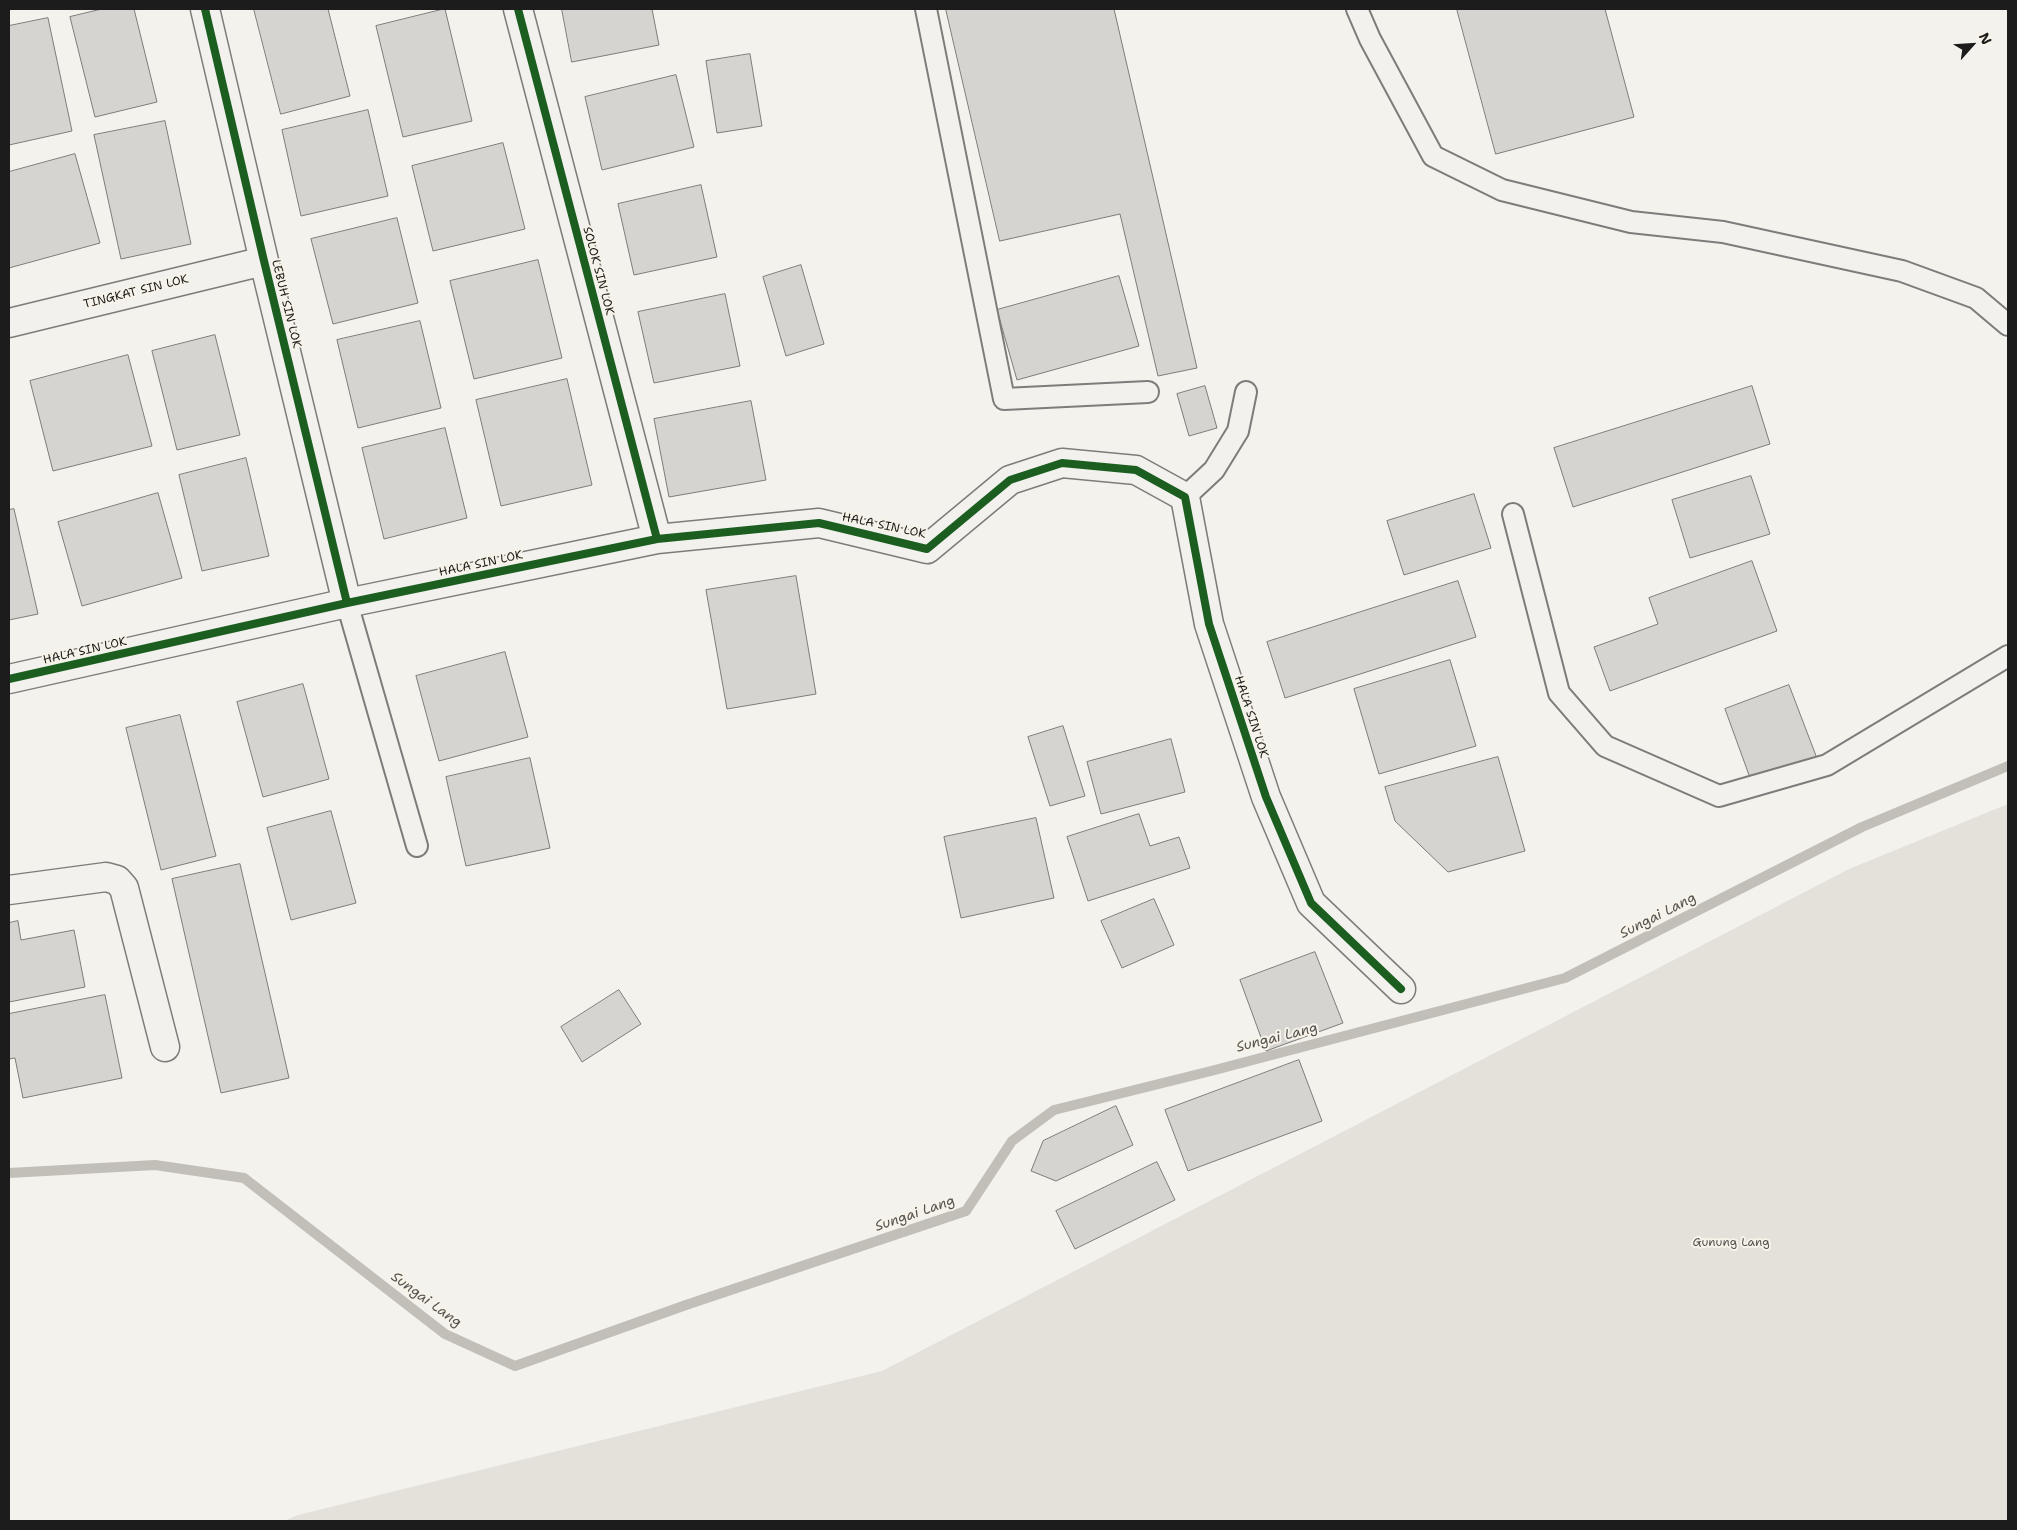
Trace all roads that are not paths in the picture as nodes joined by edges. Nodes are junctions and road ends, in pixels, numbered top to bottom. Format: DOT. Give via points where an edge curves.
graph roads {
  1 [pos="205,9"];
  2 [pos="518,9"];
  3 [pos="926,9"];
  4 [pos="1357,9"];
  5 [pos="264,261"];
  6 [pos="9,323"];
  7 [pos="2008,325"];
  8 [pos="1148,392"];
  9 [pos="1246,392"];
  10 [pos="1185,497"];
  11 [pos="1512,514"];
  12 [pos="657,539"];
  13 [pos="347,603"];
  14 [pos="2008,656"];
  15 [pos="9,679"];
  16 [pos="417,846"];
  17 [pos="9,890"];
  18 [pos="1401,989"];
  19 [pos="165,1046"];
  1 -- 5 [label="street, LEBUH SIN LOK"];
  2 -- 12 [label="street, SOLOK SIN LOK"];
  3 -- 8 [label="lane" via="1004,399"];
  4 -- 7 [label="lane" via="1433,156 1502,190 1631,222 1723,232 1902,271 1976,298"];
  5 -- 6 [label="street, TINGKAT SIN LOK"];
  5 -- 13 [label="street, LEBUH SIN LOK"];
  9 -- 10 [label="lane" via="1238,431 1214,470"];
  10 -- 12 [label="street, HALA SIN LOK" via="1136,470 1062,463 1010,480 927,549 819,524"];
  10 -- 18 [label="street, HALA SIN LOK" via="1209,624 1266,796 1311,903"];
  11 -- 14 [label="lane" via="1559,693 1605,746 1719,796 1827,765"];
  12 -- 13 [label="street, HALA SIN LOK"];
  13 -- 15 [label="street, HALA SIN LOK"];
  13 -- 16 [label="lane"];
  17 -- 19 [label="street" via="106,877 117,880 124,888"];
}
